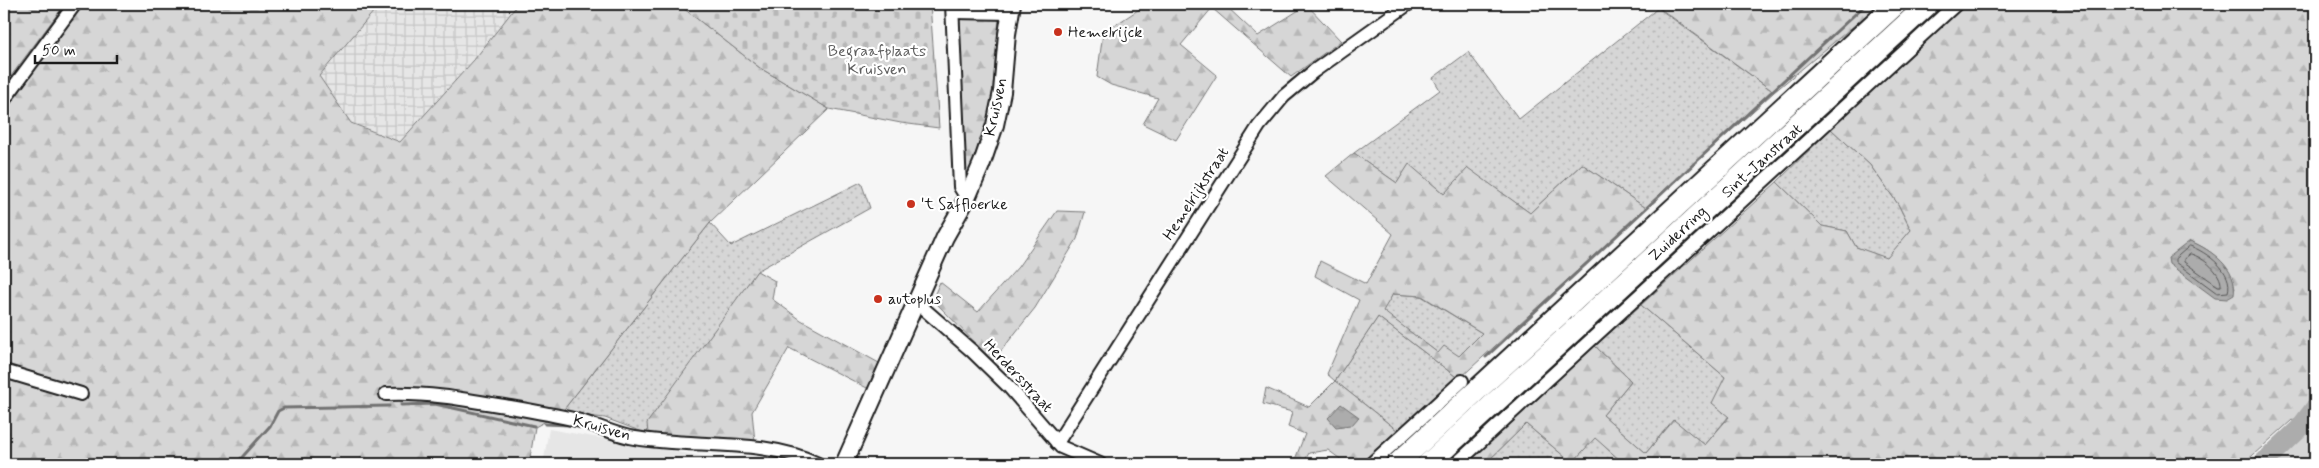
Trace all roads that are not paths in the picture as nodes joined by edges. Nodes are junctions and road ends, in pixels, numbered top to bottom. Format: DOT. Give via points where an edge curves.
graph roads {
  1 [pos="75,4"];
  2 [pos="1408,4"];
  3 [pos="1896,4"];
  4 [pos="1928,4"];
  5 [pos="1956,4"];
  6 [pos="952,8"];
  7 [pos="1011,8"];
  8 [pos="5,96"];
  9 [pos="967,198"];
  10 [pos="916,302"];
  11 [pos="4,372"];
  12 [pos="1462,381"];
  13 [pos="80,394"];
  14 [pos="386,394"];
  15 [pos="1057,443"];
  16 [pos="818,464"];
  17 [pos="844,464"];
  18 [pos="1100,464"];
  19 [pos="1371,464"];
  20 [pos="1397,464"];
  21 [pos="1428,464"];
  22 [pos="1456,464"];
  1 -- 8 [label="street"];
  2 -- 15 [label="street, Hemelrijkstraat" via="1314,71 1284,96 1259,126"];
  3 -- 20 [label="highway, Zuiderring"];
  4 -- 21 [label="highway, Zuiderring"];
  5 -- 22 [label="street, Sint-Janstraat"];
  6 -- 7 [label="street, Kruisven"];
  6 -- 9 [label="street, Kruisven" via="960,187"];
  7 -- 9 [label="street, Kruisven" via="995,125"];
  9 -- 10 [label="street, Kruisven" via="945,237"];
  10 -- 15 [label="street, Herdersstraat" via="1010,388"];
  10 -- 17 [label="street, Kruisven"];
  11 -- 13 [label="street"];
  12 -- 19 [label="street"];
  14 -- 16 [label="street, Kruisven" via="421,393 482,402 578,420 632,438 770,449"];
  15 -- 18 [label="street, Herdersstraat"];
}
